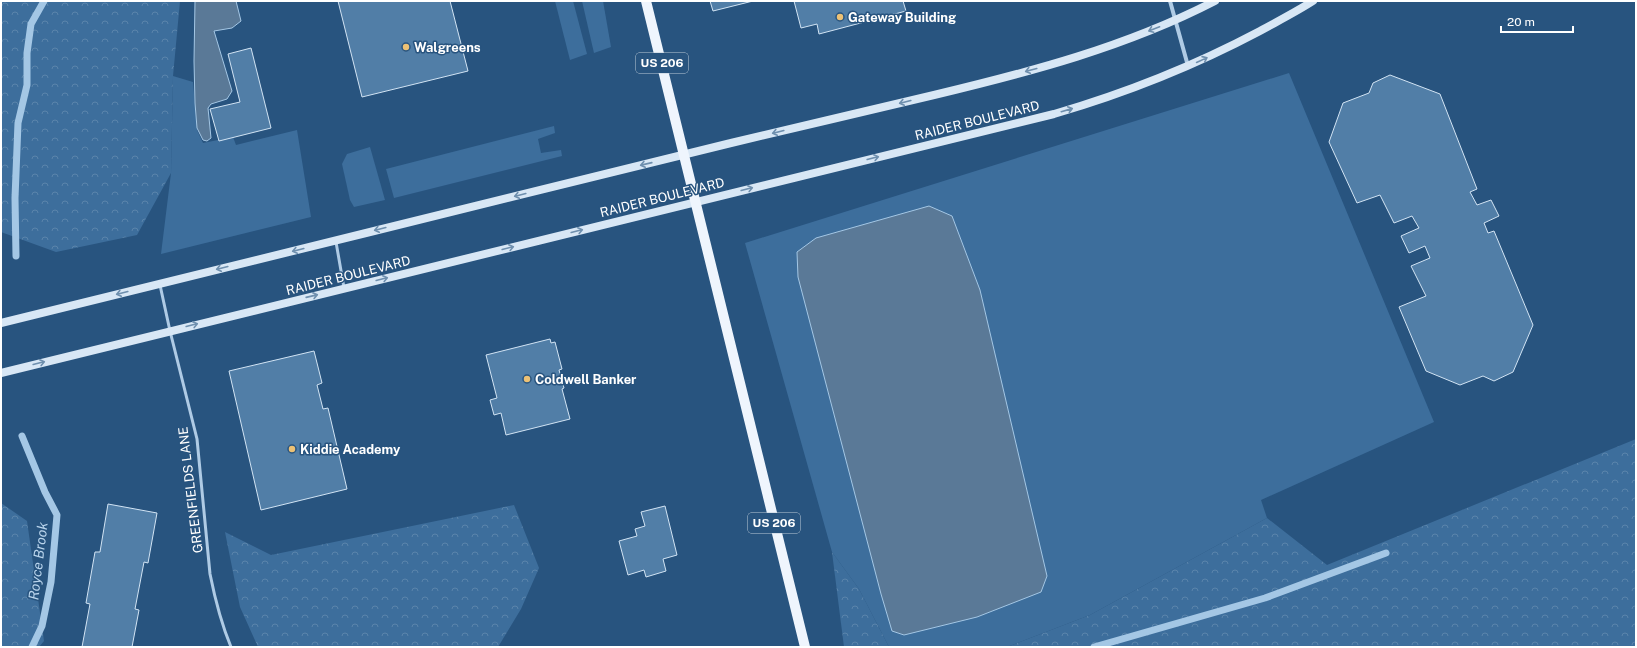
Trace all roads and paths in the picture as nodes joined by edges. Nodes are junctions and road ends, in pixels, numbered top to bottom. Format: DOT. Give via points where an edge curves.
graph roads {
  1 [pos="646,1"];
  2 [pos="1170,1"];
  3 [pos="1215,1"];
  4 [pos="1313,1"];
  5 [pos="1175,20"];
  6 [pos="1188,66"];
  7 [pos="684,155"];
  8 [pos="695,202"];
  9 [pos="336,240"];
  10 [pos="160,284"];
  11 [pos="344,289"];
  12 [pos="1,324"];
  13 [pos="170,331"];
  14 [pos="1,372"];
  15 [pos="231,647"];
  16 [pos="805,647"];
  1 -- 7 [label="main road, US 206"];
  2 -- 5 [label="street"];
  3 -- 5 [label="street"];
  6 -- 4 [label="street, RAIDER BOULEVARD, one-way" via="1223,51"];
  5 -- 6 [label="street"];
  5 -- 7 [label="street, one-way" via="1062,62"];
  8 -- 6 [label="street, RAIDER BOULEVARD, one-way" via="1054,114 1137,87"];
  7 -- 8 [label="main road, US 206"];
  7 -- 9 [label="street, one-way"];
  11 -- 8 [label="street, RAIDER BOULEVARD, one-way"];
  8 -- 16 [label="main road, US 206"];
  9 -- 10 [label="street, one-way"];
  9 -- 11 [label="lane"];
  10 -- 12 [label="street, one-way"];
  10 -- 13 [label="lane, GREENFIELDS LANE"];
  13 -- 11 [label="street, RAIDER BOULEVARD, one-way"];
  14 -- 13 [label="street, RAIDER BOULEVARD, one-way"];
  13 -- 15 [label="lane, GREENFIELDS LANE" via="197,439 210,574 222,625"];
}
